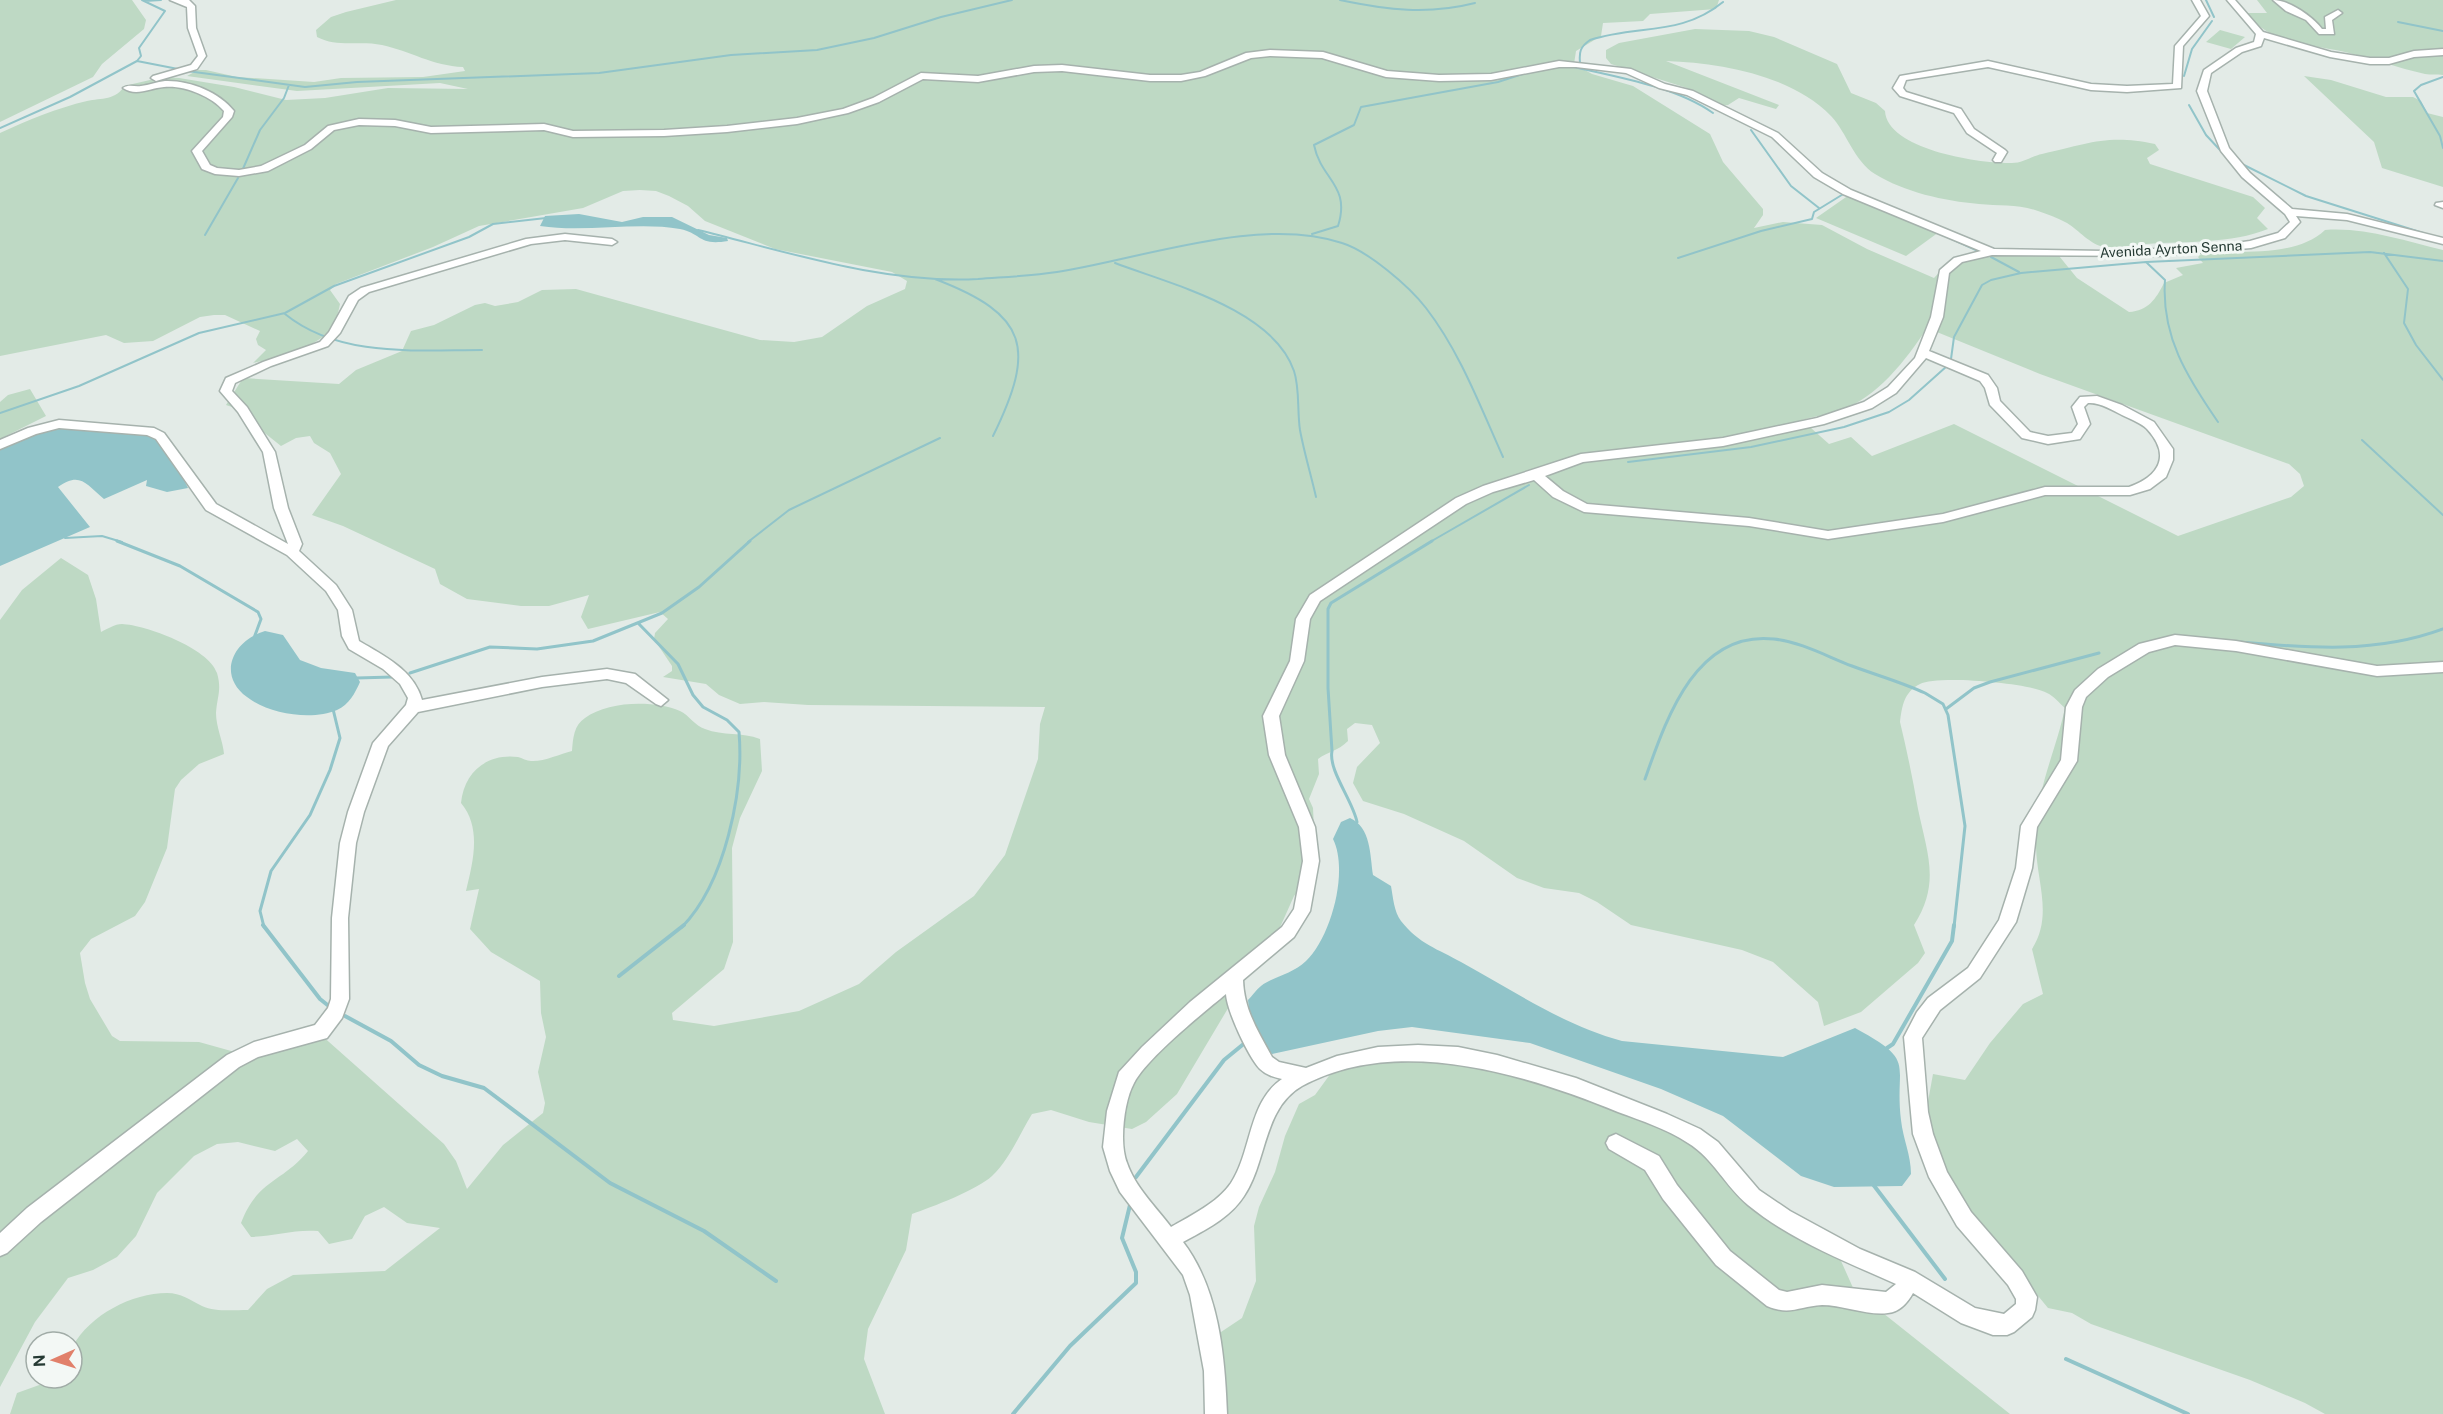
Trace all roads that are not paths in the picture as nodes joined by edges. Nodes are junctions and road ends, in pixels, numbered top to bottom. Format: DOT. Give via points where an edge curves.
graph roads {
  1 [pos="174,0"];
  2 [pos="2196,0"];
  3 [pos="2231,0"];
  4 [pos="2277,0"];
  5 [pos="2338,13"];
  6 [pos="2260,34"];
  7 [pos="2443,52"];
  8 [pos="2179,84"];
  9 [pos="2202,89"];
  10 [pos="1998,160"];
  11 [pos="2289,212"];
  12 [pos="2443,241"];
  13 [pos="612,242"];
  14 [pos="1992,252"];
  15 [pos="1923,352"];
  16 [pos="0,445"];
  17 [pos="1536,475"];
  18 [pos="292,552"];
  19 [pos="2443,667"];
  20 [pos="661,700"];
  21 [pos="413,707"];
  22 [pos="1234,977"];
  23 [pos="1306,1076"];
  24 [pos="1616,1143"];
  25 [pos="1170,1238"];
  26 [pos="0,1246"];
  27 [pos="1909,1280"];
  28 [pos="1216,1414"];
  1 -- 14 [label="street" via="191,6 192,28 202,56 199,62 178,73 128,88 174,84 225,104 229,111 225,123 197,151 206,166 225,173 264,169 308,147 331,128 347,123 385,122 432,130 544,127 573,134 701,132 837,113 876,100 910,79 928,75 978,79 1062,68 1181,78 1249,55 1286,52 1334,58 1386,74 1439,78 1491,77 1576,64 1628,71 1690,93 1775,135 1818,175 1847,192"];
  2 -- 8 [label="street" via="2205,16 2179,46"];
  3 -- 6 [label="street"];
  4 -- 5 [label="street" via="2310,18 2317,30 2324,33 2331,32 2328,19"];
  6 -- 7 [label="street" via="2330,54 2380,62"];
  6 -- 9 [label="street" via="2258,44 2239,51 2207,72"];
  8 -- 9 [label="street"];
  8 -- 10 [label="street" via="2127,89 2091,87 1988,64 1903,78 1898,88 1904,94 1958,111 1970,131 2002,152"];
  9 -- 11 [label="street" via="2228,156"];
  11 -- 12 [label="street" via="2348,217"];
  11 -- 14 [label="street, Avenida Ayrton Senna" via="2294,226 2286,235 2234,248"];
  13 -- 18 [label="street" via="566,237 530,241 365,290 352,298 324,344 230,381 226,391 269,452 281,508 296,544"];
  14 -- 15 [label="street" via="1958,260 1944,272 1937,317"];
  15 -- 17 [label="street" via="1892,390 1849,413 1722,442 1581,458"];
  15 -- 17 [label="street" via="1984,378 1995,404 2017,429 2032,438 2055,440 2076,436 2084,424 2078,407 2084,400 2093,399 2135,415 2150,425 2162,441 2168,455 2165,468 2154,481 2130,490 2035,492 1943,518 1828,535 1749,522 1584,508 1558,494"];
  16 -- 18 [label="street" via="59,424 150,431 170,446 211,507"];
  17 -- 22 [label="street" via="1461,501 1308,605 1297,661 1271,716 1277,755 1307,827 1311,861 1306,896 1296,923"];
  18 -- 21 [label="street" via="339,597 354,645 405,680 415,698"];
  19 -- 27 [label="street" via="2376,671 2236,646 2175,640 2144,648 2080,694 2072,719 2069,761 2029,826 2024,868 2007,922 1974,973 1934,1004 1913,1037 1918,1112 1939,1177 1964,1219 2022,1287 2028,1304 2007,1325 1989,1324"];
  20 -- 21 [label="street" via="630,678 607,674 530,684"];
  21 -- 26 [label="street" via="381,743 356,812 348,843 340,918 340,999 328,1024 309,1037 270,1044 233,1061 34,1215"];
  22 -- 23 [label="street" via="1241,1019 1266,1063 1274,1069"];
  22 -- 25 [label="street" via="1196,1008 1126,1078 1116,1111 1113,1147 1117,1164 1127,1185"];
  23 -- 25 [label="street" via="1284,1087 1273,1101 1237,1191"];
  23 -- 27 [label="street" via="1371,1056 1410,1051 1480,1058 1568,1083 1696,1137 1761,1204 1831,1245"];
  24 -- 27 [label="street" via="1652,1163 1723,1258 1774,1299 1787,1302 1822,1295 1888,1303 1900,1296"];
  25 -- 28 [label="street" via="1191,1269 1200,1295 1215,1371"];
}
